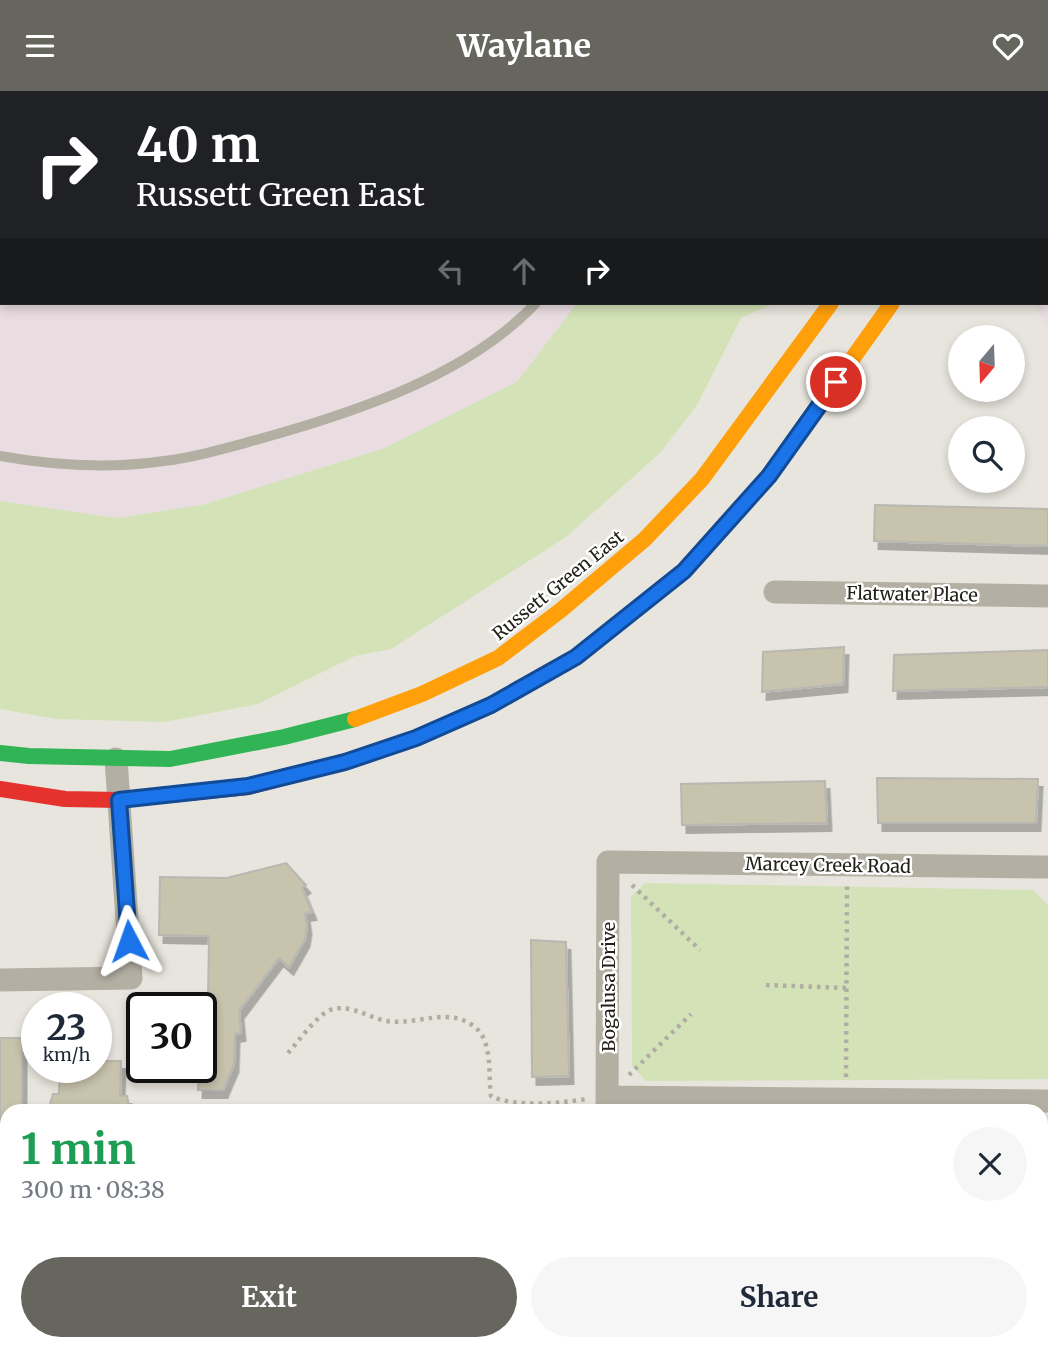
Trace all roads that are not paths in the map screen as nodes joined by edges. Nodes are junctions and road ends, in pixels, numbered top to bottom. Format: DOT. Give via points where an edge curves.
graph roads {
  1 [pos="534,305"];
  2 [pos="830,305"];
  3 [pos="891,305"];
  4 [pos="0,456"];
  5 [pos="775,593"];
  6 [pos="1048,596"];
  7 [pos="0,753"];
  8 [pos="116,759"];
  9 [pos="0,789"];
  10 [pos="119,800"];
  11 [pos="608,862"];
  12 [pos="1048,867"];
  13 [pos="0,980"];
  14 [pos="1048,1101"];
  15 [pos="607,1104"];
  1 -- 4 [label="lane" via="464,359 355,410 286,432 165,461 48,465"];
  2 -- 8 [label="street, Russett Green East" via="702,479 645,539 498,658 362,717 170,759"];
  3 -- 10 [label="street" via="769,476 734,517 684,571 576,657 491,705 345,762 248,786"];
  5 -- 6 [label="street, Flatwater Place"];
  7 -- 8 [label="street, Russett Green East"];
  8 -- 10 [label="street"];
  9 -- 10 [label="street" via="65,799"];
  10 -- 13 [label="street" via="131,978"];
  11 -- 12 [label="street, Marcey Creek Road"];
  11 -- 15 [label="street, Bogalusa Drive"];
  14 -- 15 [label="street"];
}
